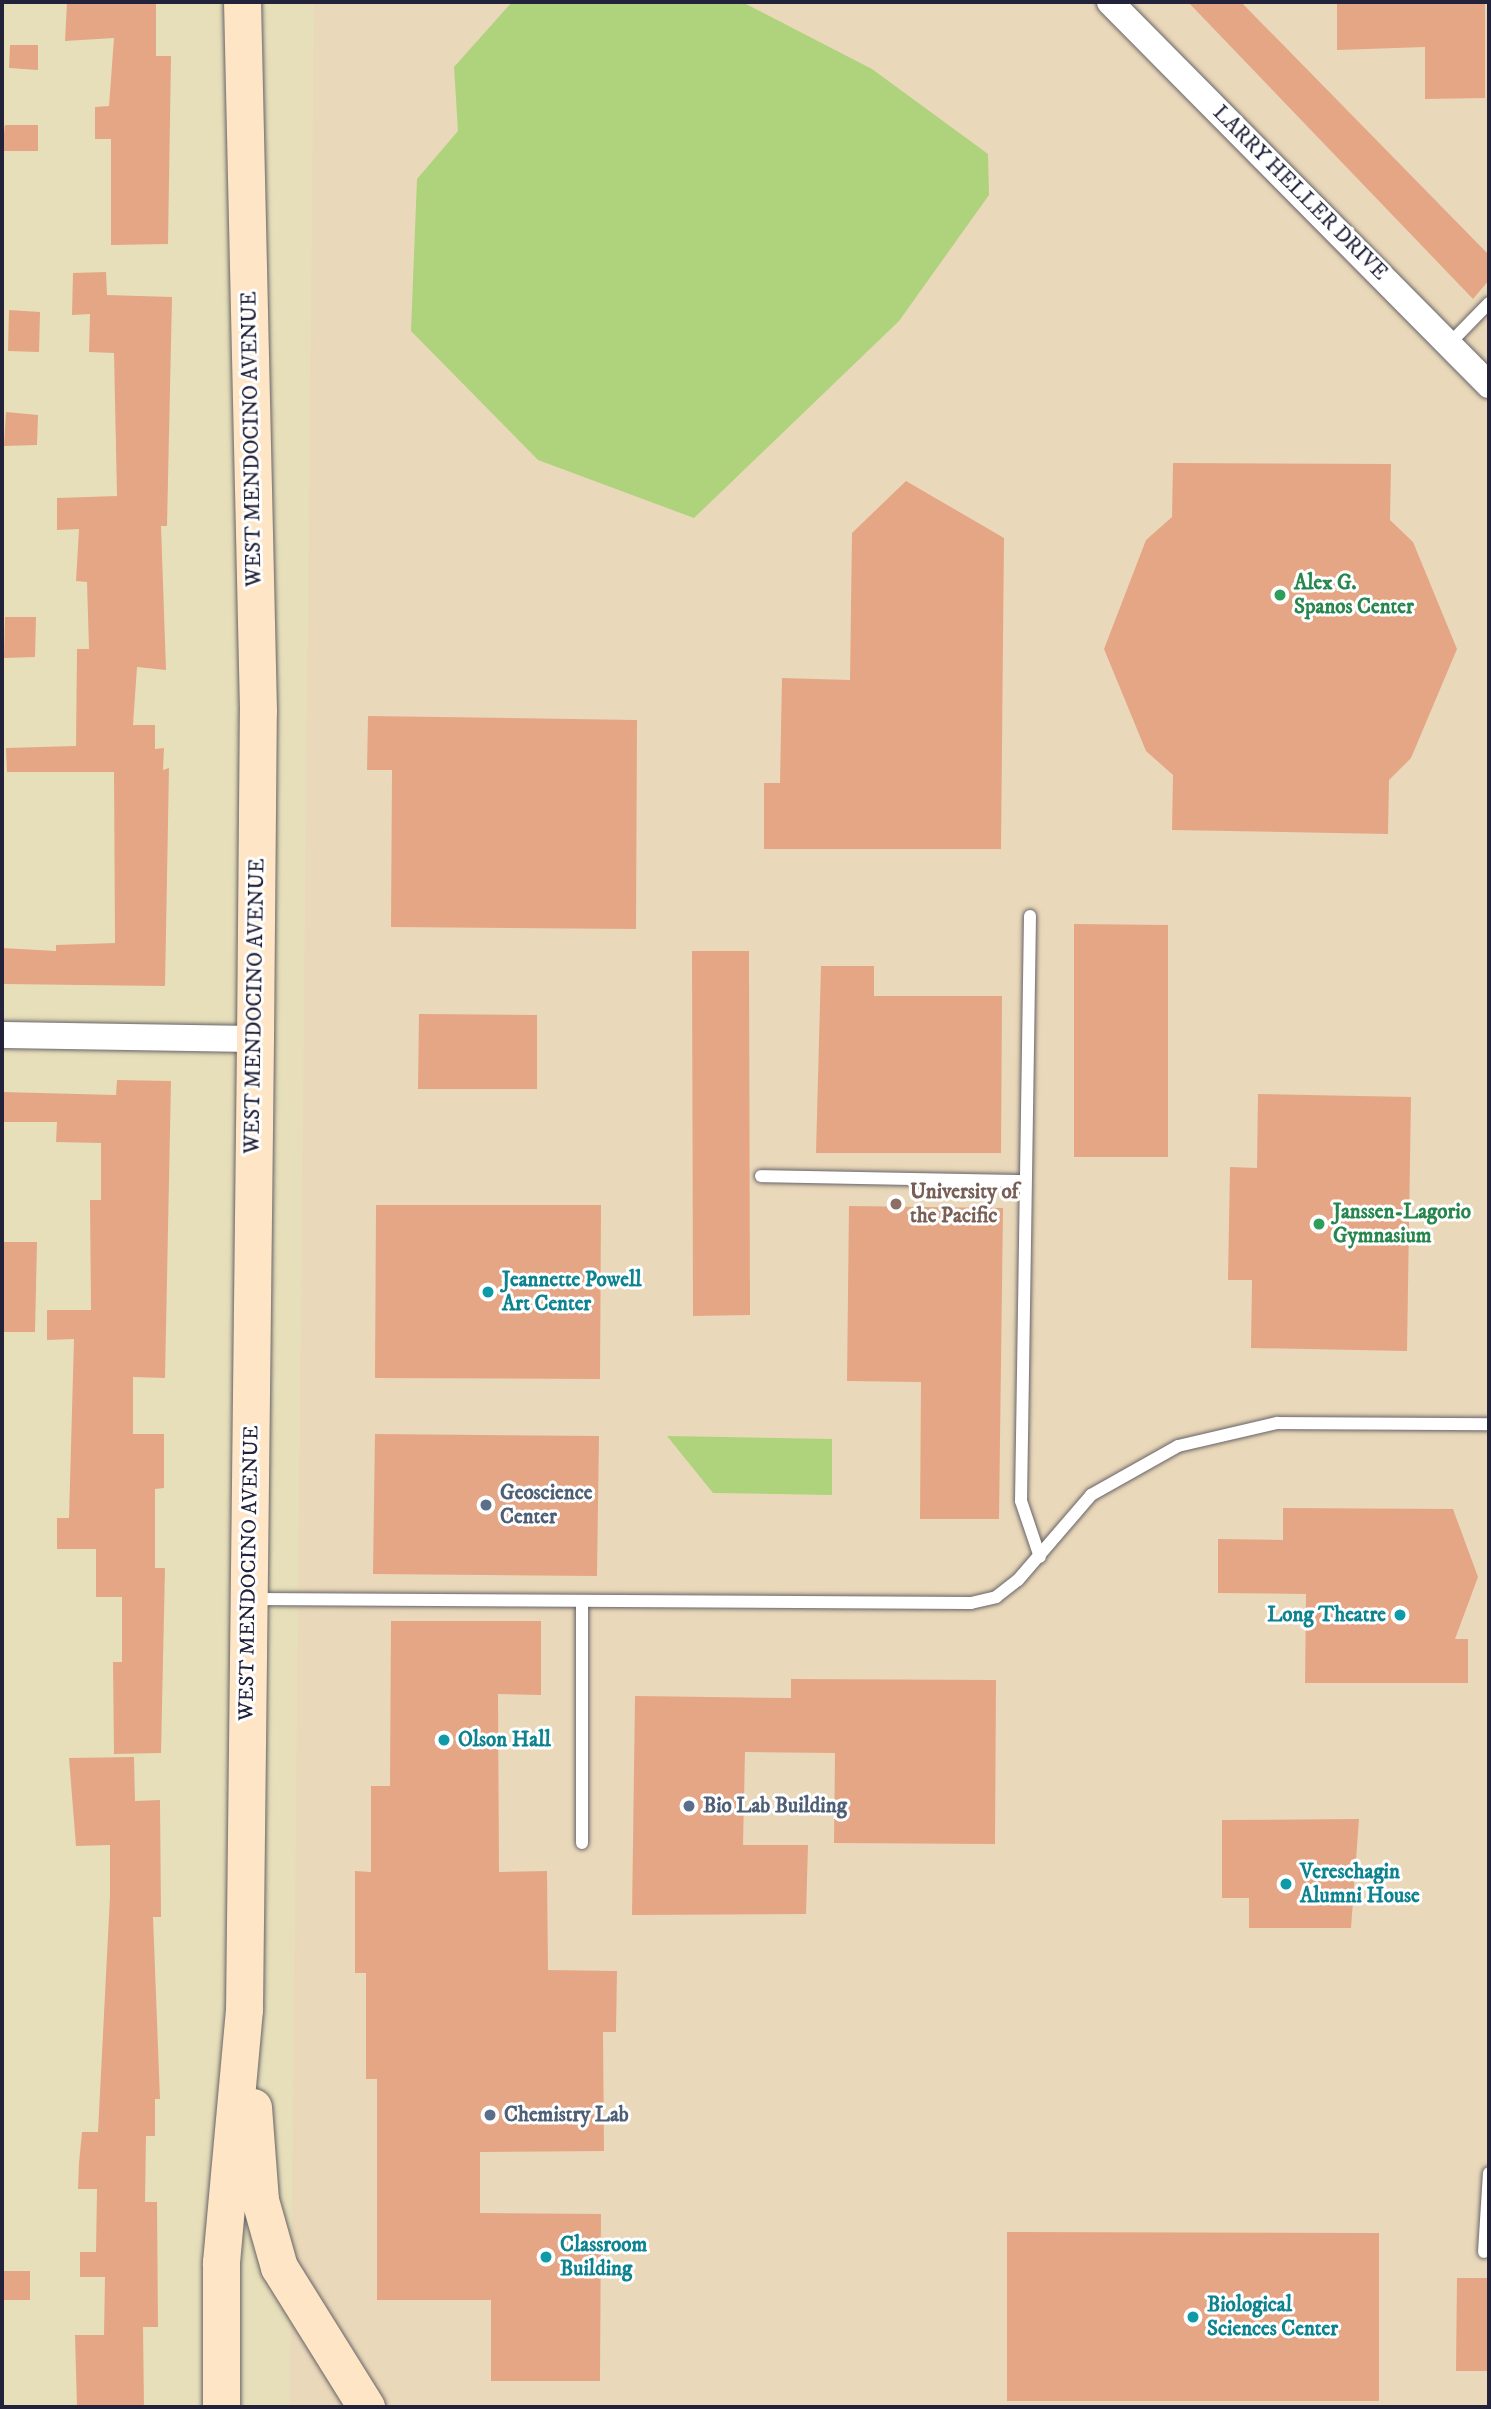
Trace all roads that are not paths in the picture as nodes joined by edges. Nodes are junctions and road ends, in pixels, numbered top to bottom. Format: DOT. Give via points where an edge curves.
graph roads {
  1 [pos="242,2"];
  2 [pos="1110,2"];
  3 [pos="1489,303"];
  4 [pos="1450,343"];
  5 [pos="1489,385"];
  6 [pos="1030,916"];
  7 [pos="2,1035"];
  8 [pos="255,1039"];
  9 [pos="761,1176"];
  10 [pos="1024,1181"];
  11 [pos="1489,1424"];
  12 [pos="1040,1557"];
  13 [pos="248,1599"];
  14 [pos="582,1601"];
  15 [pos="582,1843"];
  16 [pos="244,2010"];
  17 [pos="1489,2173"];
  18 [pos="1483,2252"];
  19 [pos="221,2407"];
  20 [pos="366,2407"];
  1 -- 8 [label="street, WEST MENDOCINO AVENUE" via="258,710"];
  2 -- 4 [label="street, LARRY HELLER DRIVE"];
  3 -- 4 [label="lane"];
  4 -- 5 [label="street, LARRY HELLER DRIVE"];
  6 -- 10 [label="lane"];
  7 -- 8 [label="street"];
  8 -- 13 [label="street, WEST MENDOCINO AVENUE"];
  9 -- 10 [label="lane"];
  10 -- 12 [label="lane" via="1021,1501"];
  11 -- 12 [label="lane" via="1277,1423 1232,1429 1178,1446 1091,1495"];
  12 -- 14 [label="lane" via="996,1597 971,1603"];
  13 -- 14 [label="lane"];
  13 -- 16 [label="street, WEST MENDOCINO AVENUE"];
  14 -- 15 [label="lane"];
  16 -- 19 [label="street, WEST MENDOCINO AVENUE" via="221,2262"];
  16 -- 20 [label="street, WEST MENDOCINO AVENUE" via="260,2200 279,2267"];
  17 -- 18 [label="lane"];
}
